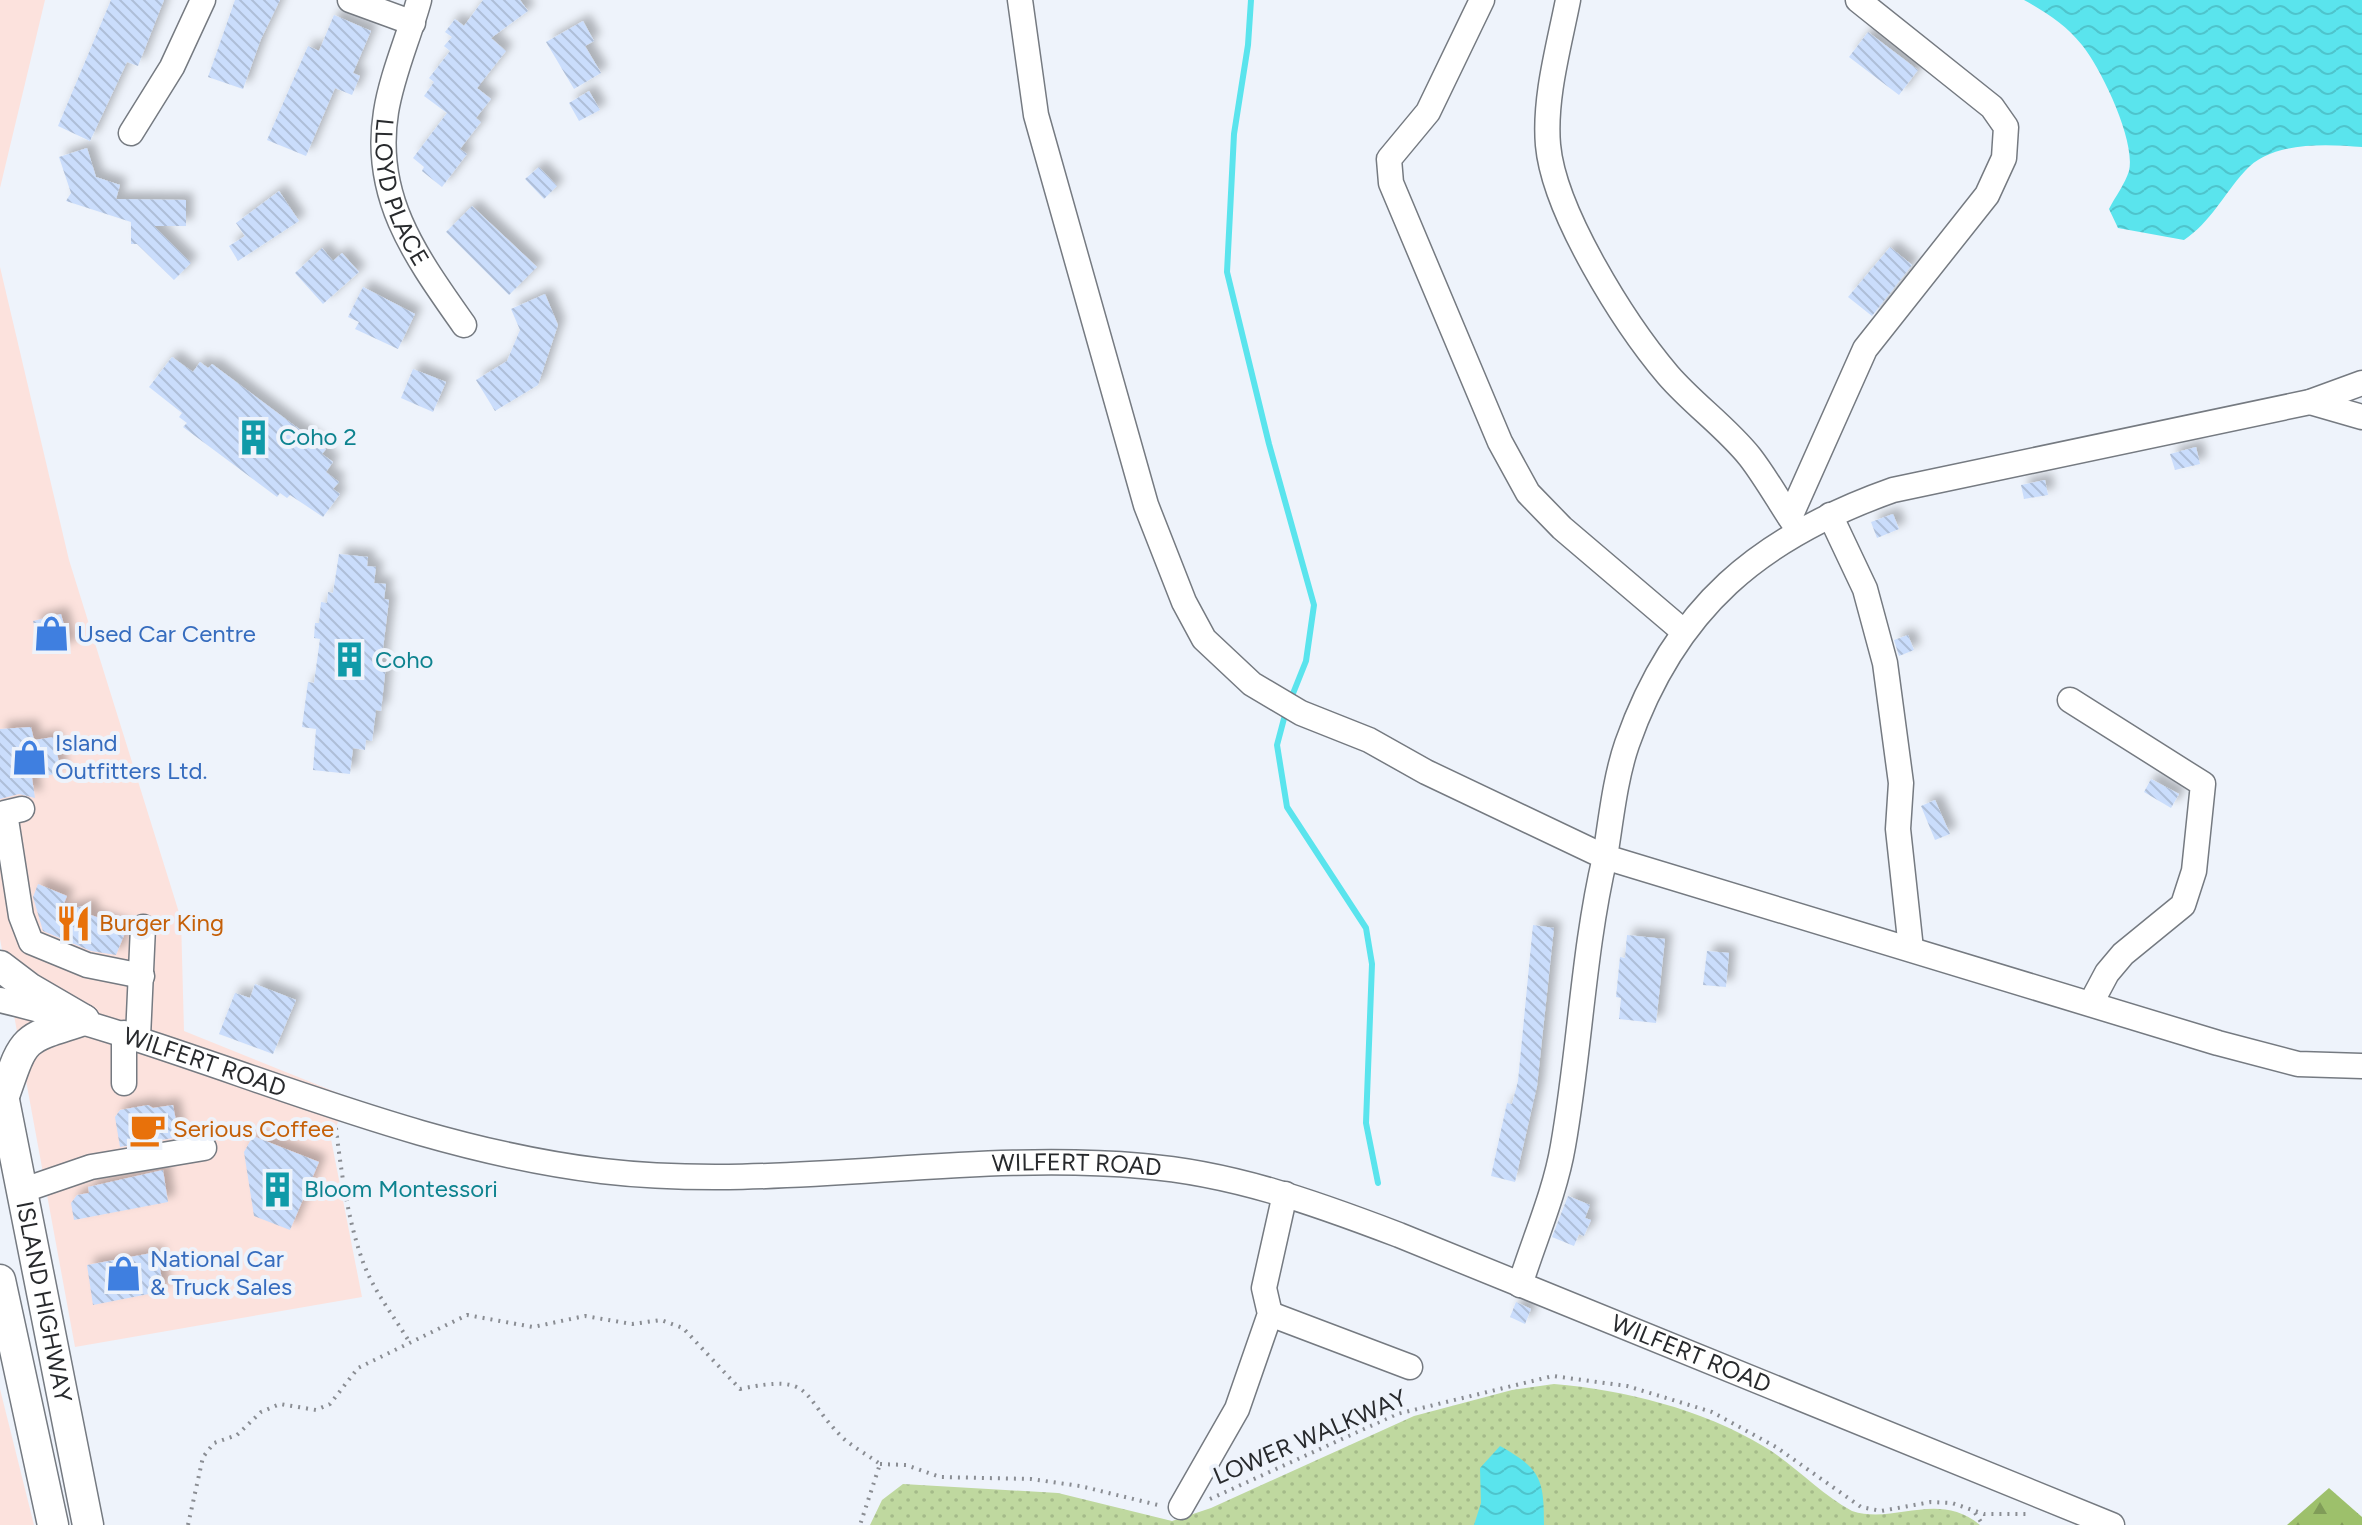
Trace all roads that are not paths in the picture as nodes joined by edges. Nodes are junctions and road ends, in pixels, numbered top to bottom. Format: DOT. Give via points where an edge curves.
graph roads {
  1 [pos="203,0"];
  2 [pos="350,0"];
  3 [pos="1020,0"];
  4 [pos="1482,0"];
  5 [pos="1568,0"];
  6 [pos="1858,0"];
  7 [pos="416,12"];
  8 [pos="131,133"];
  9 [pos="464,325"];
  10 [pos="2362,383"];
  11 [pos="2310,402"];
  12 [pos="2362,417"];
  13 [pos="1830,515"];
  14 [pos="1794,524"];
  15 [pos="1683,631"];
  16 [pos="2070,700"];
  17 [pos="22,809"];
  18 [pos="1605,857"];
  19 [pos="143,927"];
  20 [pos="1911,949"];
  21 [pos="0,966"];
  22 [pos="142,976"];
  23 [pos="0,1000"];
  24 [pos="2091,1003"];
  25 [pos="84,1020"];
  26 [pos="131,1035"];
  27 [pos="2362,1066"];
  28 [pos="124,1083"];
  29 [pos="2,1090"];
  30 [pos="204,1148"];
  31 [pos="21,1191"];
  32 [pos="1285,1194"];
  33 [pos="0,1280"];
  34 [pos="1520,1285"];
  35 [pos="1270,1314"];
  36 [pos="6,1329"];
  37 [pos="1410,1367"];
  38 [pos="1181,1507"];
  39 [pos="53,1525"];
  40 [pos="88,1525"];
  41 [pos="2112,1525"];
  1 -- 8 [label="street" via="172,67"];
  2 -- 7 [label="street"];
  3 -- 18 [label="street" via="1036,115 1146,505 1204,639 1252,684 1301,713 1369,740"];
  4 -- 15 [label="street" via="1428,112 1389,159 1391,183 1500,442 1528,493"];
  5 -- 14 [label="street" via="1548,141 1552,174 1624,316 1669,375 1749,456"];
  6 -- 14 [label="street" via="1992,107 2006,127 2004,158 1987,195 1865,349"];
  7 -- 9 [label="street, LLOYD PLACE" via="386,111 383,158 391,205 424,267"];
  10 -- 11 [label="street"];
  11 -- 12 [label="street"];
  11 -- 13 [label="street" via="1893,490"];
  13 -- 14 [label="street"];
  13 -- 20 [label="street" via="1865,589 1885,663 1901,783 1898,829"];
  14 -- 15 [label="street"];
  15 -- 18 [label="street" via="1626,746"];
  16 -- 24 [label="street" via="2203,784 2194,871 2183,905 2123,954"];
  17 -- 22 [label="street" via="5,813 21,916 31,942 87,965"];
  18 -- 20 [label="street"];
  18 -- 34 [label="street" via="1592,912 1563,1150"];
  19 -- 22 [label="street"];
  20 -- 24 [label="street"];
  21 -- 25 [label="main road"];
  22 -- 26 [label="street"];
  23 -- 25 [label="street, WILFERT ROAD"];
  24 -- 27 [label="street" via="2298,1064"];
  25 -- 26 [label="street, WILFERT ROAD"];
  25 -- 29 [label="main road" via="22,1046"];
  26 -- 28 [label="street"];
  26 -- 32 [label="street, WILFERT ROAD" via="333,1105 509,1157 605,1171 760,1175 1047,1164 1142,1166 1234,1179"];
  29 -- 31 [label="main road, ISLAND HIGHWAY"];
  30 -- 31 [label="street" via="91,1167"];
  31 -- 40 [label="main road, ISLAND HIGHWAY"];
  32 -- 34 [label="street, WILFERT ROAD"];
  32 -- 35 [label="street" via="1264,1288"];
  33 -- 36 [label="main road, ISLAND HIGHWAY"];
  34 -- 41 [label="street, WILFERT ROAD"];
  35 -- 37 [label="street"];
  35 -- 38 [label="street" via="1237,1409"];
  36 -- 39 [label="main road, ISLAND HIGHWAY"];
}
